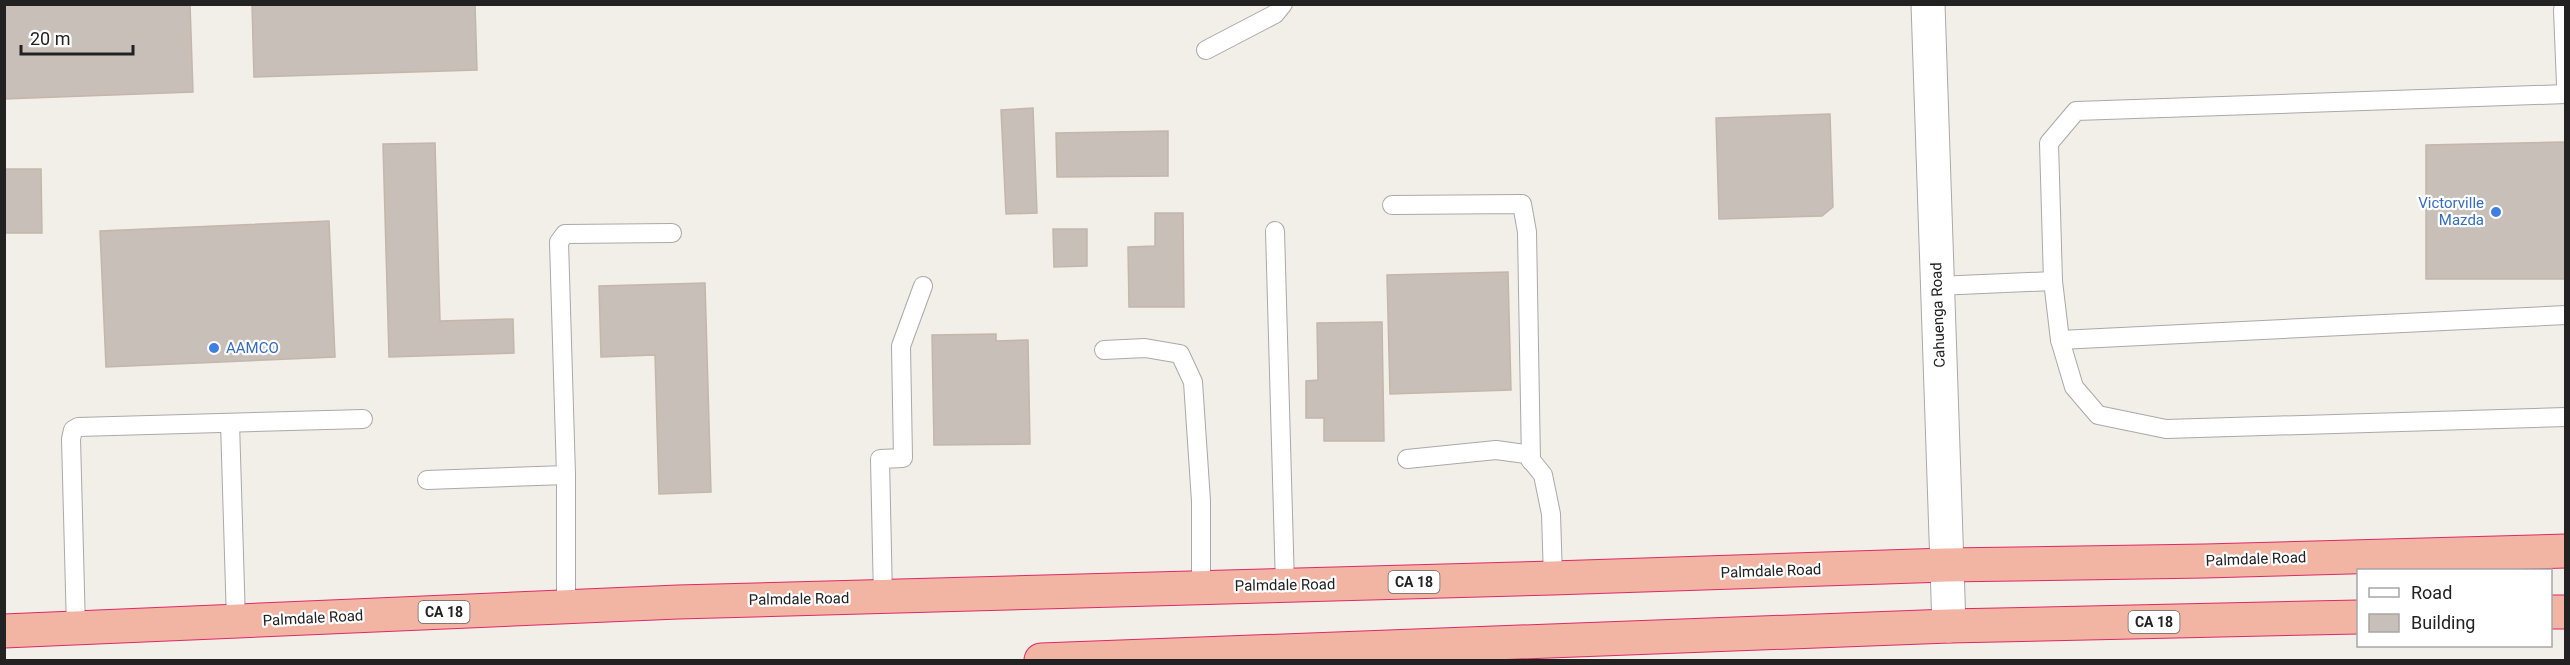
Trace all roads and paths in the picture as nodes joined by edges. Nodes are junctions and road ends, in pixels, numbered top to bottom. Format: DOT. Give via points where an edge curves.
graph roads {
  1 [pos="1284,4"];
  2 [pos="1928,4"];
  3 [pos="2565,9"];
  4 [pos="1206,50"];
  5 [pos="2565,85"];
  6 [pos="2565,94"];
  7 [pos="1392,205"];
  8 [pos="1275,231"];
  9 [pos="672,233"];
  10 [pos="2053,281"];
  11 [pos="923,286"];
  12 [pos="1937,286"];
  13 [pos="2565,315"];
  14 [pos="2060,340"];
  15 [pos="1104,350"];
  16 [pos="2565,417"];
  17 [pos="363,419"];
  18 [pos="230,423"];
  19 [pos="1407,459"];
  20 [pos="1531,460"];
  21 [pos="566,475"];
  22 [pos="427,480"];
  23 [pos="2565,551"];
  24 [pos="1946,565"];
  25 [pos="1553,578"];
  26 [pos="1285,585"];
  27 [pos="1201,588"];
  28 [pos="883,597"];
  29 [pos="566,607"];
  30 [pos="2357,616"];
  31 [pos="236,621"];
  32 [pos="1949,626"];
  33 [pos="76,628"];
  34 [pos="4,631"];
  35 [pos="1432,653"];
  36 [pos="1041,660"];
  1 -- 4 [label="lane" via="1275,14"];
  2 -- 12 [label="street, Cahuenga Road"];
  3 -- 5 [label="lane"];
  6 -- 10 [label="lane" via="2076,111 2049,142"];
  7 -- 20 [label="lane" via="1521,204 1527,232"];
  8 -- 26 [label="lane"];
  9 -- 21 [label="lane" via="561,237"];
  10 -- 12 [label="lane"];
  10 -- 14 [label="lane"];
  11 -- 28 [label="lane" via="901,346 903,458 880,459"];
  12 -- 24 [label="street, Cahuenga Road"];
  13 -- 14 [label="lane"];
  14 -- 16 [label="lane" via="2074,387 2098,415 2166,429"];
  15 -- 27 [label="lane" via="1145,348 1180,354 1193,382 1201,501"];
  17 -- 18 [label="lane"];
  18 -- 31 [label="lane"];
  18 -- 33 [label="lane" via="73,430"];
  19 -- 20 [label="lane" via="1496,450 1526,454"];
  20 -- 25 [label="lane" via="1543,475 1551,514"];
  21 -- 22 [label="lane"];
  21 -- 29 [label="lane"];
  23 -- 24 [label="highway, Palmdale Road / CA 18"];
  24 -- 25 [label="highway, Palmdale Road / CA 18"];
  24 -- 32 [label="street, Cahuenga Road"];
  25 -- 26 [label="highway, Palmdale Road / CA 18"];
  26 -- 27 [label="highway, Palmdale Road / CA 18"];
  27 -- 28 [label="highway, Palmdale Road / CA 18"];
  28 -- 29 [label="highway, Palmdale Road / CA 18"];
  29 -- 31 [label="highway, Palmdale Road / CA 18"];
  30 -- 32 [label="highway, CA 18"];
  31 -- 33 [label="highway, Palmdale Road / CA 18"];
  32 -- 35 [label="highway, CA 18"];
  33 -- 34 [label="highway, Palmdale Road / CA 18"];
  35 -- 36 [label="highway, CA 18"];
}
